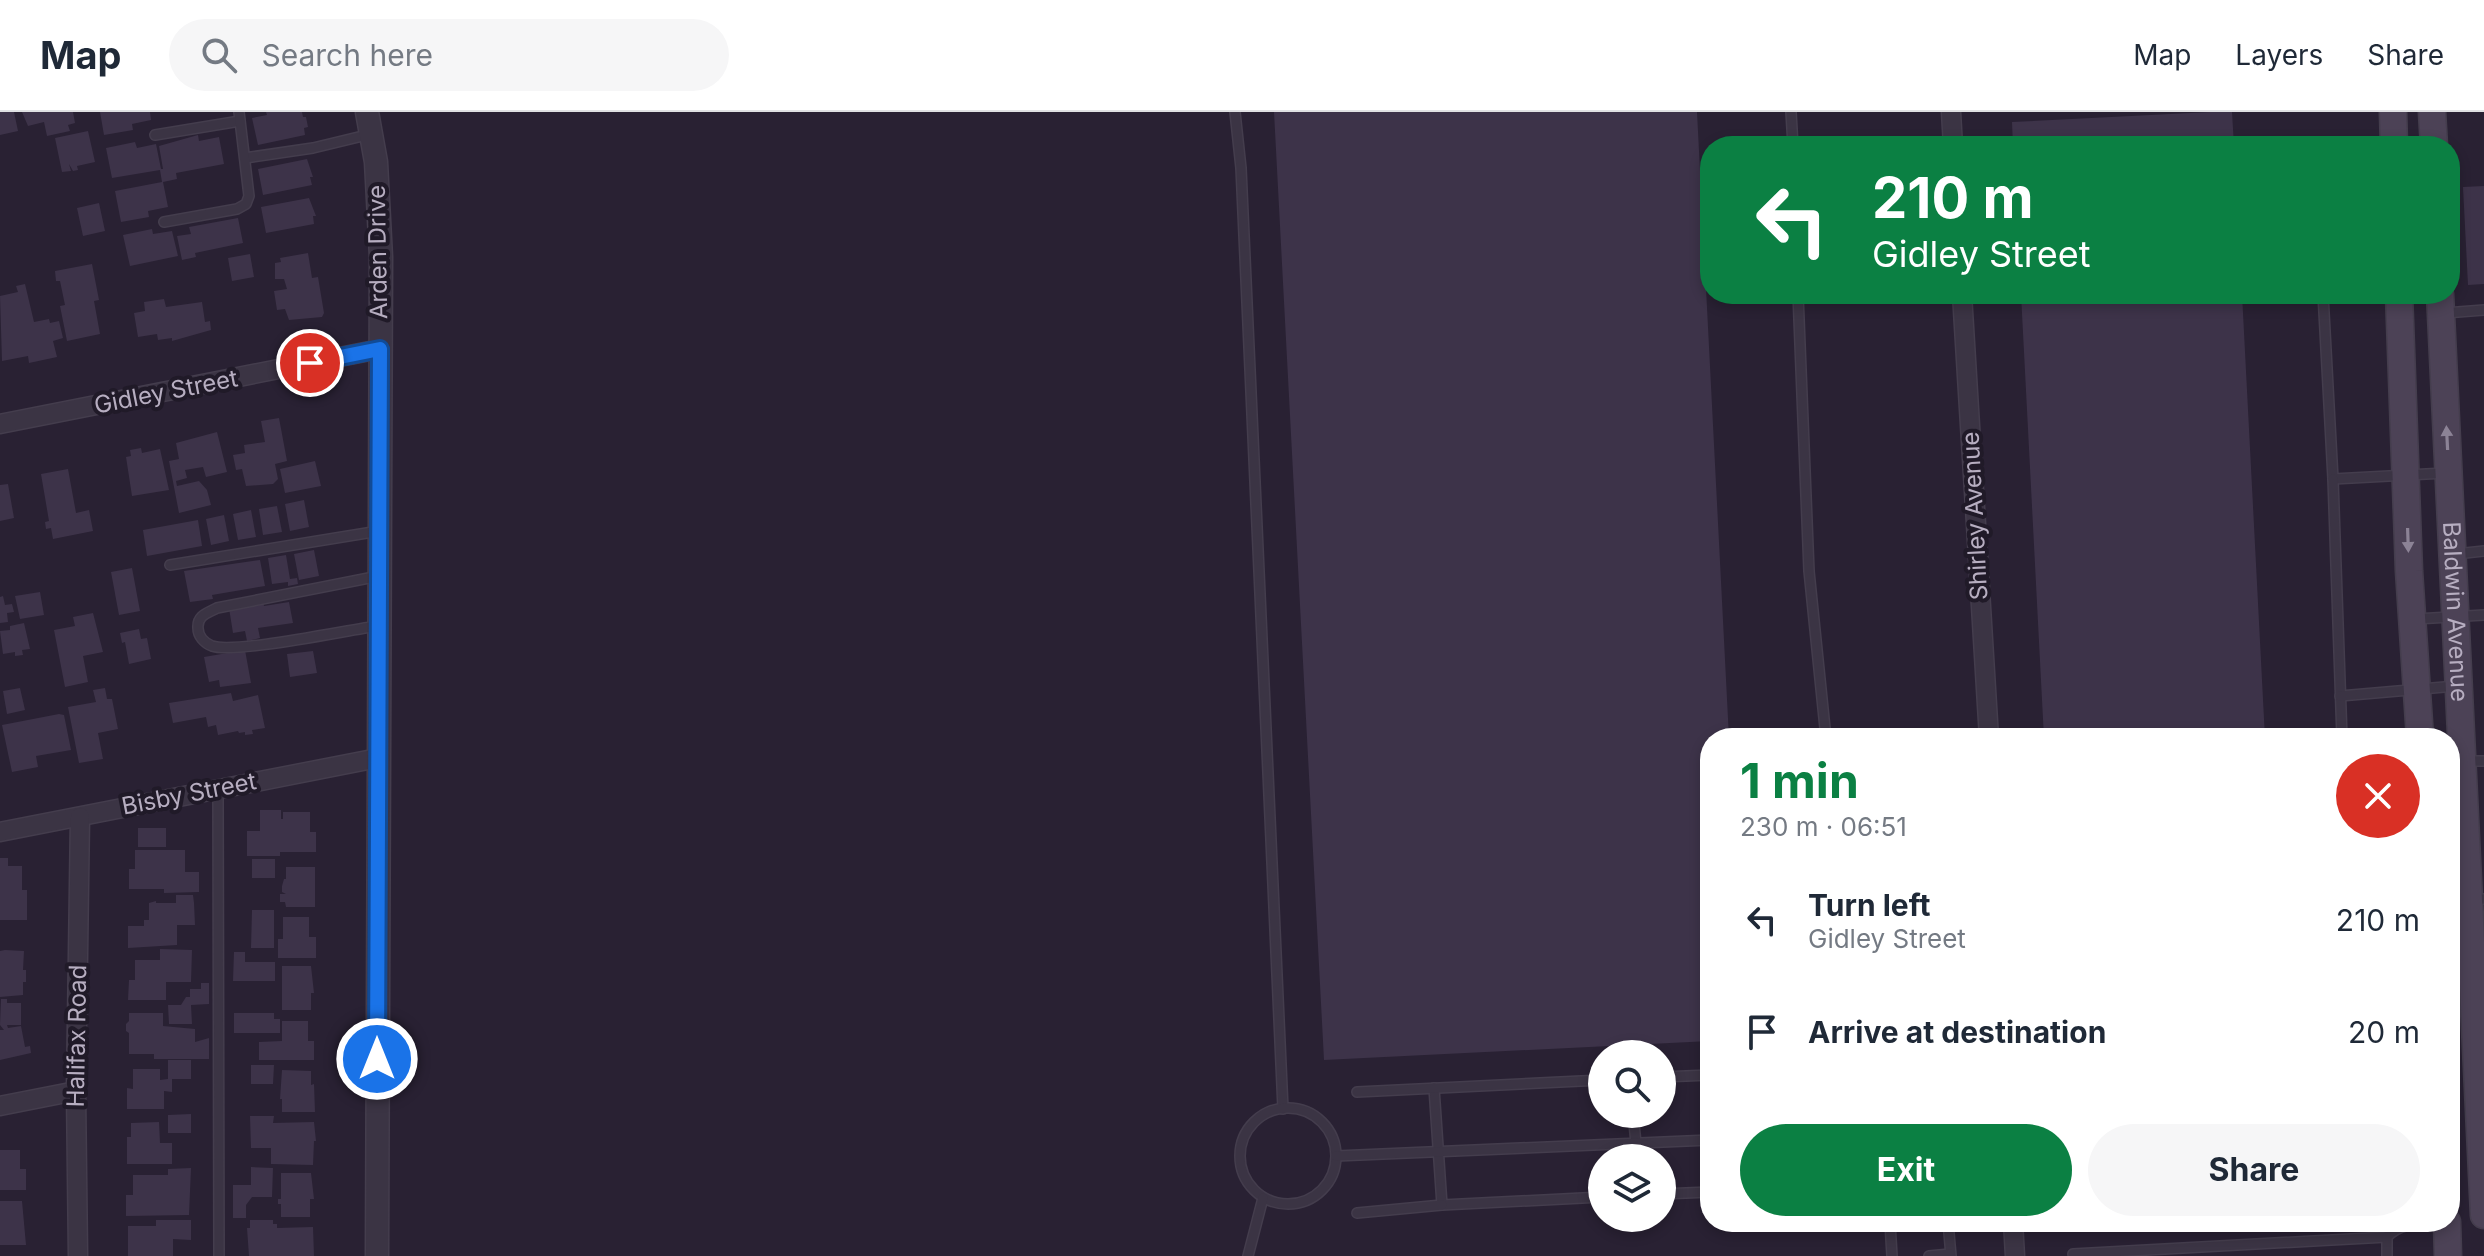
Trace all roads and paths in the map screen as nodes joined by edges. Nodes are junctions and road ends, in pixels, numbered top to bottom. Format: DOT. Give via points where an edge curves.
graph roads {
  1 [pos="1235,112"];
  2 [pos="1791,112"];
  3 [pos="1951,112"];
  4 [pos="2393,112"];
  5 [pos="2432,112"];
  6 [pos="239,116"];
  7 [pos="369,123"];
  8 [pos="155,135"];
  9 [pos="1792,136"];
  10 [pos="1952,136"];
  11 [pos="2394,136"];
  12 [pos="2433,136"];
  13 [pos="245,158"];
  14 [pos="164,222"];
  15 [pos="1798,304"];
  16 [pos="1963,304"];
  17 [pos="2324,304"];
  18 [pos="2399,304"];
  19 [pos="2441,304"];
  20 [pos="2447,304"];
  21 [pos="2484,310"];
  22 [pos="380,349"];
  23 [pos="0,424"];
  24 [pos="2449,473"];
  25 [pos="2406,474"];
  26 [pos="2333,479"];
  27 [pos="379,531"];
  28 [pos="2484,551"];
  29 [pos="2453,554"];
  30 [pos="170,565"];
  31 [pos="379,576"];
  32 [pos="2484,615"];
  33 [pos="2456,616"];
  34 [pos="2412,619"];
  35 [pos="379,626"];
  36 [pos="2459,686"];
  37 [pos="2417,690"];
  38 [pos="2340,696"];
  39 [pos="1825,728"];
  40 [pos="1988,728"];
  41 [pos="2342,728"];
  42 [pos="2419,728"];
  43 [pos="378,758"];
  44 [pos="2473,761"];
  45 [pos="218,788"];
  46 [pos="80,817"];
  47 [pos="0,832"];
  48 [pos="2468,899"];
  49 [pos="2478,947"];
  50 [pos="1700,1075"];
  51 [pos="1676,1076"];
  52 [pos="1588,1081"];
  53 [pos="1434,1088"];
  54 [pos="76,1091"];
  55 [pos="1357,1092"];
  56 [pos="0,1106"];
  57 [pos="1283,1109"];
  58 [pos="1634,1128"];
  59 [pos="1700,1140"];
  60 [pos="1636,1143"];
  61 [pos="1439,1151"];
  62 [pos="1336,1156"];
  63 [pos="1700,1192"];
  64 [pos="1676,1193"];
  65 [pos="1263,1198"];
  66 [pos="1588,1198"];
  67 [pos="1442,1205"];
  68 [pos="1357,1213"];
  69 [pos="2484,1215"];
  70 [pos="1891,1232"];
  71 [pos="1949,1232"];
  72 [pos="2014,1232"];
  73 [pos="2392,1232"];
  74 [pos="2447,1232"];
  75 [pos="2387,1237"];
  76 [pos="2073,1254"];
  77 [pos="1950,1255"];
  78 [pos="78,1256"];
  79 [pos="219,1256"];
  80 [pos="377,1256"];
  81 [pos="1248,1256"];
  82 [pos="1892,1256"];
  83 [pos="1929,1256"];
  84 [pos="2015,1256"];
  85 [pos="2387,1256"];
  86 [pos="2448,1256"];
  1 -- 57 [label="lane"];
  2 -- 9 [label="lane"];
  3 -- 10 [label="street"];
  4 -- 11 [label="main road"];
  5 -- 12 [label="main road"];
  6 -- 8 [label="lane"];
  6 -- 13 [label="lane"];
  7 -- 13 [label="lane" via="313,148"];
  7 -- 22 [label="street, Arden Drive" via="381,257"];
  13 -- 14 [label="lane" via="246,204"];
  15 -- 39 [label="lane" via="1809,571"];
  16 -- 40 [label="street, Shirley Avenue"];
  17 -- 26 [label="lane"];
  18 -- 25 [label="main road, Baldwin Avenue"];
  24 -- 19 [label="main road, Baldwin Avenue, one-way"];
  20 -- 21 [label="lane"];
  22 -- 23 [label="street, Gidley Street"];
  22 -- 27 [label="street, Arden Drive"];
  24 -- 25 [label="lane"];
  24 -- 29 [label="main road, Baldwin Avenue"];
  25 -- 26 [label="lane"];
  25 -- 34 [label="main road, Baldwin Avenue, one-way"];
  26 -- 38 [label="lane"];
  27 -- 30 [label="lane"];
  27 -- 31 [label="street, Arden Drive"];
  28 -- 29 [label="lane"];
  29 -- 33 [label="main road, Baldwin Avenue"];
  31 -- 35 [label="street, Arden Drive"];
  31 -- 35 [label="lane" via="217,608 197,623 205,643 215,647"];
  32 -- 33 [label="lane"];
  33 -- 34 [label="lane"];
  33 -- 36 [label="main road, Baldwin Avenue"];
  34 -- 37 [label="main road, Baldwin Avenue"];
  35 -- 43 [label="street, Arden Drive"];
  36 -- 37 [label="lane"];
  36 -- 44 [label="main road, Baldwin Avenue"];
  37 -- 38 [label="lane"];
  37 -- 42 [label="main road, Baldwin Avenue"];
  38 -- 41 [label="lane"];
  43 -- 45 [label="street, Bisby Street"];
  43 -- 80 [label="street, Arden Drive"];
  44 -- 48 [label="main road, Baldwin Avenue"];
  45 -- 46 [label="street, Bisby Street"];
  45 -- 79 [label="lane"];
  46 -- 47 [label="street, Bisby Street"];
  46 -- 54 [label="street, Halifax Road"];
  48 -- 49 [label="main road, Baldwin Avenue"];
  49 -- 69 [label="main road, Baldwin Avenue"];
  50 -- 51 [label="lane"];
  52 -- 53 [label="lane"];
  53 -- 55 [label="lane"];
  53 -- 61 [label="lane"];
  54 -- 56 [label="street"];
  54 -- 78 [label="street, Halifax Road"];
  57 -- 62 [label="lane" via="1306,1111 1319,1120 1330,1132"];
  57 -- 65 [label="lane" via="1259,1117 1241,1143 1242,1174"];
  58 -- 60 [label="lane"];
  59 -- 60 [label="lane"];
  60 -- 61 [label="lane"];
  61 -- 62 [label="lane"];
  61 -- 67 [label="lane"];
  62 -- 65 [label="lane" via="1331,1178 1308,1200 1293,1205"];
  63 -- 64 [label="lane"];
  65 -- 81 [label="lane"];
  66 -- 67 [label="lane"];
  67 -- 68 [label="lane"];
  70 -- 82 [label="lane"];
  71 -- 77 [label="lane"];
  72 -- 84 [label="street"];
  73 -- 75 [label="lane"];
  74 -- 86 [label="main road"];
  75 -- 76 [label="lane"];
  75 -- 85 [label="lane"];
  77 -- 83 [label="lane"];
}
